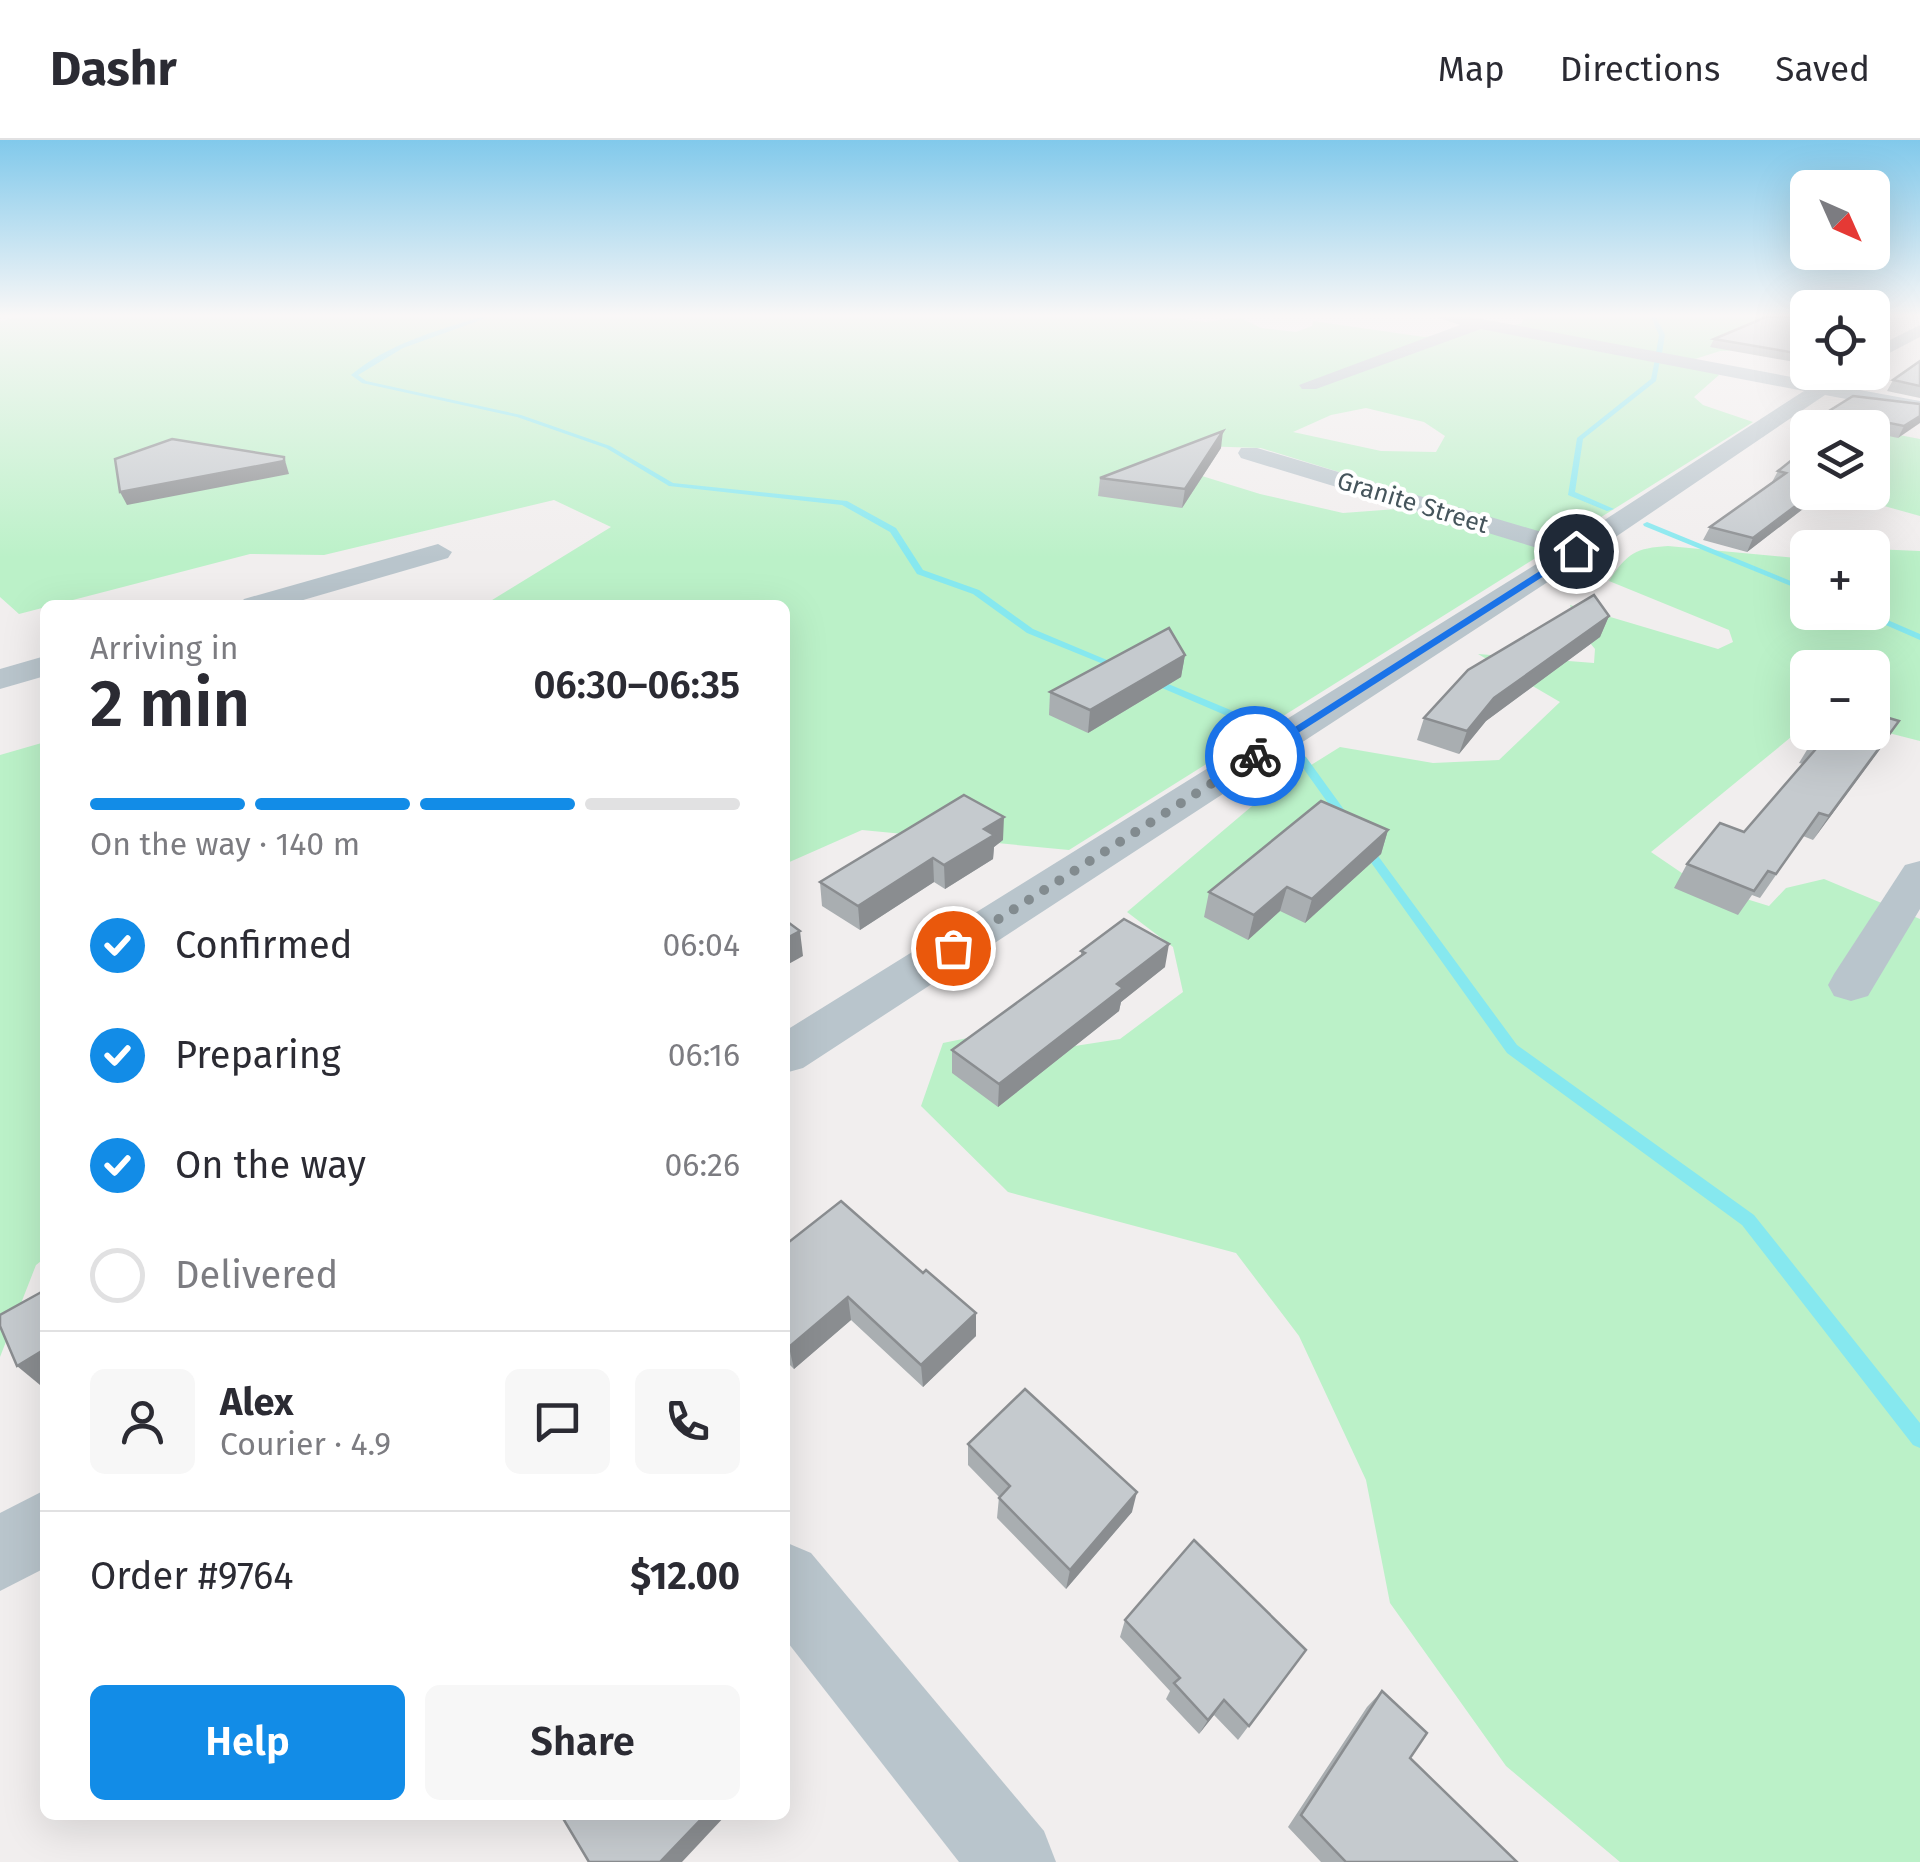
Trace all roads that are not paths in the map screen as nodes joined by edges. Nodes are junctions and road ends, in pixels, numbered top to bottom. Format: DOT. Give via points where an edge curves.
graph roads {
  1 [pos="1806,397"];
  2 [pos="1889,397"];
  3 [pos="1920,407"];
  4 [pos="1249,453"];
  5 [pos="1576,551"];
  6 [pos="438,552"];
  7 [pos="271,600"];
  8 [pos="40,667"];
  9 [pos="1,677"];
  10 [pos="1920,874"];
  11 [pos="1851,985"];
  12 [pos="790,1052"];
  13 [pos="40,1529"];
  14 [pos="0,1555"];
  15 [pos="790,1585"];
  16 [pos="1013,1862"];
  1 -- 5 [label="street"];
  2 -- 3 [label="street"];
  4 -- 5 [label="street, Granite Street"];
  5 -- 12 [label="street"];
  6 -- 7 [label="street"];
  8 -- 9 [label="street"];
  10 -- 11 [label="street"];
  13 -- 14 [label="street"];
  15 -- 16 [label="street"];
}
